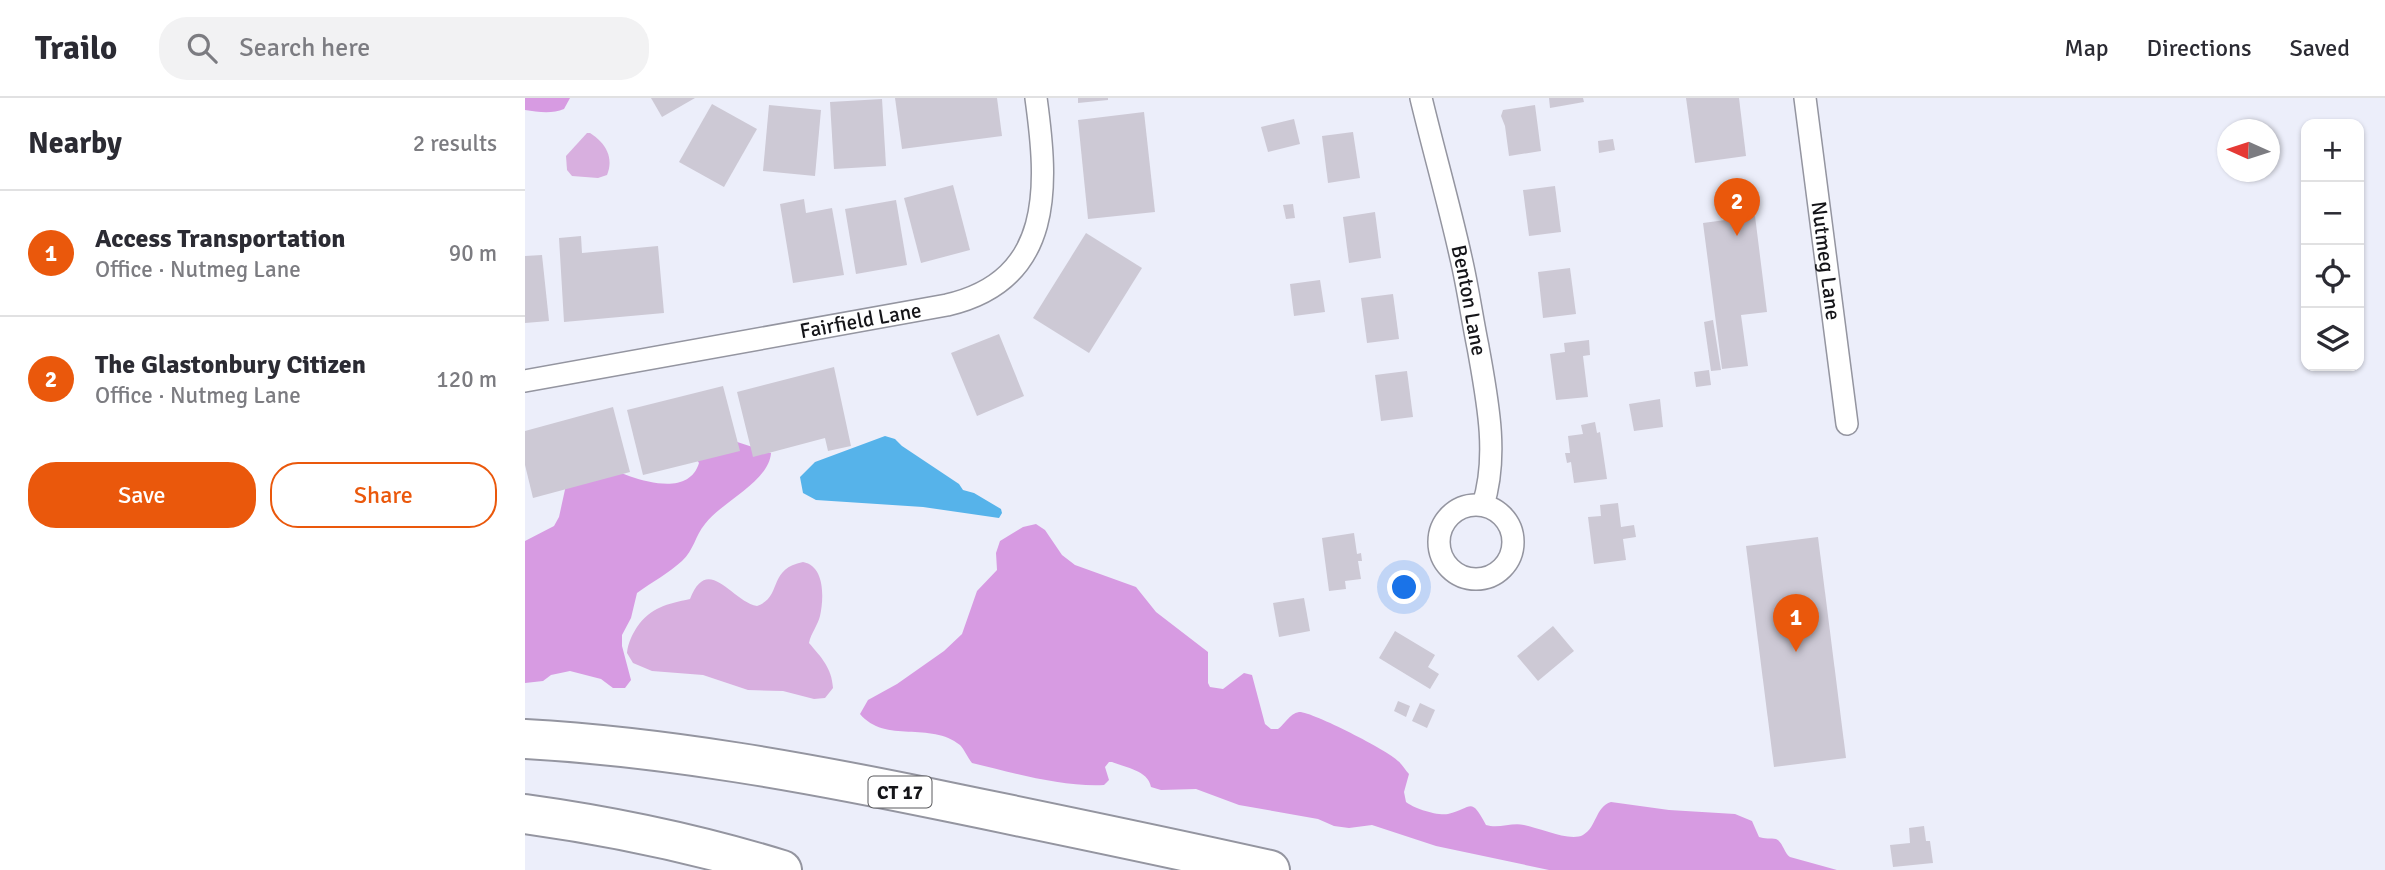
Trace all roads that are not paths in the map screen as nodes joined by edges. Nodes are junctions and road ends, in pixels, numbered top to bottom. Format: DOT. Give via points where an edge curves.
graph roads {
  1 [pos="1036,98"];
  2 [pos="1421,98"];
  3 [pos="1805,98"];
  4 [pos="525,381"];
  5 [pos="1847,424"];
  6 [pos="1483,505"];
  7 [pos="525,738"];
  8 [pos="525,814"];
  9 [pos="782,870"];
  10 [pos="1270,870"];
  1 -- 4 [label="street, Fairfield Lane" via="1044,176 1037,225 1017,263 983,292 947,305"];
  2 -- 6 [label="street, Benton Lane" via="1461,258 1482,370 1490,447"];
  3 -- 5 [label="street, Nutmeg Lane"];
  7 -- 10 [label="highway, CT 17" via="732,760"];
  8 -- 9 [label="highway" via="623,830"];
}
